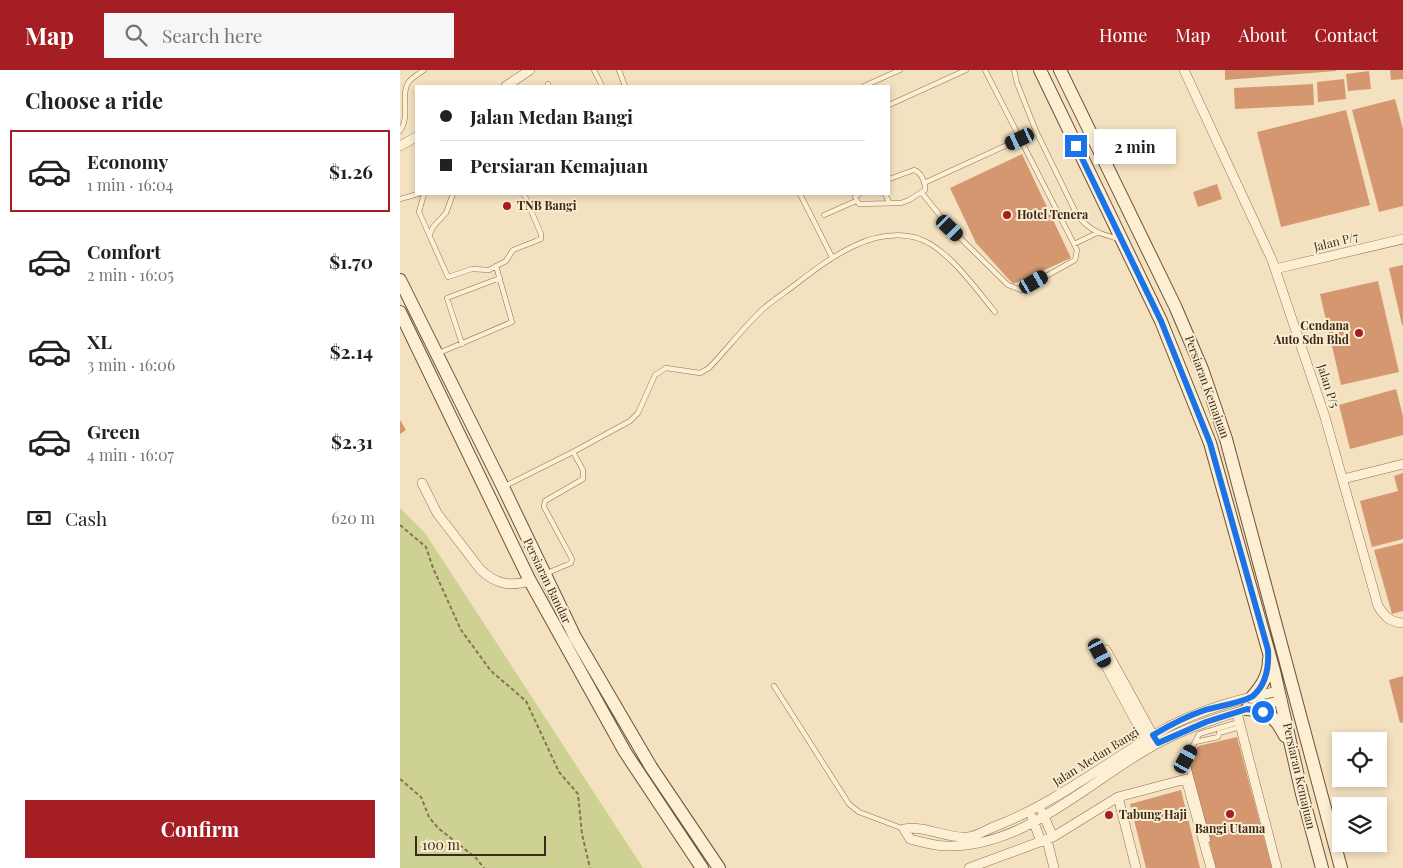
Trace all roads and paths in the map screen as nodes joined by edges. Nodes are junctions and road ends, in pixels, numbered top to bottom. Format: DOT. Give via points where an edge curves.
graph roads {
  1 [pos="424,70"];
  2 [pos="530,70"];
  3 [pos="594,70"];
  4 [pos="619,70"];
  5 [pos="900,70"];
  6 [pos="966,70"];
  7 [pos="985,70"];
  8 [pos="1014,70"];
  9 [pos="1040,70"];
  10 [pos="1184,70"];
  11 [pos="1062,72"];
  12 [pos="508,85"];
  13 [pos="602,85"];
  14 [pos="625,85"];
  15 [pos="866,85"];
  16 [pos="890,105"];
  17 [pos="400,131"];
  18 [pos="415,138"];
  19 [pos="1020,139"];
  20 [pos="400,145"];
  21 [pos="890,179"];
  22 [pos="924,183"];
  23 [pos="922,193"];
  24 [pos="415,195"];
  25 [pos="424,195"];
  26 [pos="453,195"];
  27 [pos="524,195"];
  28 [pos="801,195"];
  29 [pos="857,195"];
  30 [pos="886,195"];
  31 [pos="400,199"];
  32 [pos="856,201"];
  33 [pos="889,202"];
  34 [pos="824,215"];
  35 [pos="1097,233"];
  36 [pos="430,234"];
  37 [pos="1121,239"];
  38 [pos="1403,239"];
  39 [pos="1074,244"];
  40 [pos="832,257"];
  41 [pos="496,266"];
  42 [pos="1275,269"];
  43 [pos="500,278"];
  44 [pos="400,280"];
  45 [pos="400,312"];
  46 [pos="995,312"];
  47 [pos="462,344"];
  48 [pos="437,354"];
  49 [pos="573,452"];
  50 [pos="1403,464"];
  51 [pos="1343,479"];
  52 [pos="422,483"];
  53 [pos="503,487"];
  54 [pos="400,525"];
  55 [pos="544,575"];
  56 [pos="530,581"];
  57 [pos="1269,596"];
  58 [pos="1403,624"];
  59 [pos="1268,650"];
  60 [pos="774,686"];
  61 [pos="1282,695"];
  62 [pos="1245,706"];
  63 [pos="1240,725"];
  64 [pos="1219,726"];
  65 [pos="1152,742"];
  66 [pos="1195,742"];
  67 [pos="1293,752"];
  68 [pos="1314,762"];
  69 [pos="400,779"];
  70 [pos="1118,797"];
  71 [pos="1040,807"];
  72 [pos="1030,812"];
  73 [pos="1044,816"];
  74 [pos="1034,822"];
  75 [pos="904,829"];
  76 [pos="1047,840"];
  77 [pos="484,868"];
  78 [pos="590,868"];
  79 [pos="702,868"];
  80 [pos="719,868"];
  81 [pos="972,868"];
  82 [pos="1054,868"];
  83 [pos="1136,868"];
  84 [pos="1211,868"];
  85 [pos="1215,868"];
  86 [pos="1276,868"];
  87 [pos="1322,868"];
  88 [pos="1341,868"];
  1 -- 17 [label="lane" via="406,86 406,113"];
  2 -- 12 [label="street"];
  3 -- 13 [label="lane"];
  4 -- 14 [label="lane"];
  5 -- 15 [label="lane"];
  6 -- 16 [label="lane"];
  7 -- 19 [label="lane"];
  8 -- 35 [label="lane" via="1036,131 1077,215"];
  9 -- 37 [label="main road, Persiaran Kemajuan"];
  10 -- 42 [label="street, Jalan P/5"];
  11 -- 57 [label="main road, Persiaran Kemajuan" via="1202,369 1226,438"];
  18 -- 20 [label="street"];
  19 -- 22 [label="lane"];
  19 -- 39 [label="lane"];
  21 -- 22 [label="lane" via="914,170 918,171"];
  22 -- 23 [label="lane"];
  23 -- 33 [label="lane" via="901,203"];
  23 -- 39 [label="lane" via="950,228 1008,285 1021,290 1075,260 1077,250"];
  24 -- 31 [label="lane"];
  25 -- 36 [label="lane" via="419,212"];
  26 -- 36 [label="lane" via="446,213"];
  27 -- 41 [label="lane" via="541,239 513,250 506,261"];
  28 -- 40 [label="lane"];
  29 -- 32 [label="lane" via="854,197"];
  30 -- 33 [label="lane"];
  32 -- 33 [label="lane" via="859,204"];
  32 -- 34 [label="lane"];
  35 -- 37 [label="lane"];
  35 -- 39 [label="lane"];
  36 -- 41 [label="lane" via="448,277"];
  37 -- 59 [label="main road, Persiaran Kemajuan" via="1161,321 1210,443"];
  38 -- 42 [label="street, Jalan P/7"];
  40 -- 46 [label="lane" via="877,238 900,236 920,239 944,253"];
  40 -- 49 [label="lane" via="764,309 709,368 700,373 666,368 655,375 638,413 630,421"];
  41 -- 43 [label="lane"];
  42 -- 51 [label="street, Jalan P/5"];
  43 -- 47 [label="lane" via="512,322"];
  43 -- 47 [label="lane" via="447,298"];
  44 -- 48 [label="main road, Persiaran Bandar"];
  45 -- 56 [label="main road, Persiaran Bandar"];
  47 -- 48 [label="lane"];
  48 -- 53 [label="main road, Persiaran Bandar"];
  49 -- 53 [label="lane"];
  49 -- 55 [label="lane" via="583,470 583,479 543,504 572,559"];
  50 -- 51 [label="street"];
  51 -- 58 [label="street, Jalan P/5" via="1378,606 1384,617"];
  52 -- 56 [label="street" via="437,513 486,575 510,585"];
  53 -- 55 [label="main road, Persiaran Bandar"];
  54 -- 78 [label="path" via="426,547 461,630 491,671 526,701 559,772 578,794"];
  55 -- 80 [label="main road, Persiaran Bandar" via="575,637 651,767"];
  56 -- 79 [label="main road, Persiaran Bandar" via="625,752"];
  57 -- 61 [label="main road" via="1270,619 1286,684"];
  57 -- 68 [label="main road, Persiaran Kemajuan"];
  59 -- 61 [label="main road, Persiaran Kemajuan"];
  59 -- 62 [label="main road" via="1269,666 1264,681"];
  60 -- 75 [label="lane" via="848,804 859,812"];
  61 -- 62 [label="street, Jalan Medan Bangi"];
  61 -- 67 [label="main road, Persiaran Kemajuan"];
  61 -- 68 [label="main road" via="1294,710 1304,750"];
  62 -- 63 [label="street"];
  62 -- 64 [label="street, Jalan Medan Bangi"];
  62 -- 65 [label="street, Jalan Medan Bangi" via="1189,716"];
  62 -- 67 [label="main road" via="1274,718"];
  63 -- 64 [label="lane"];
  63 -- 86 [label="street"];
  64 -- 65 [label="street, Jalan Medan Bangi" via="1185,730"];
  64 -- 66 [label="lane" via="1199,734"];
  64 -- 66 [label="lane" via="1218,738"];
  65 -- 65 [label="street" via="1106,650 1100,653"];
  65 -- 71 [label="street, Jalan Medan Bangi"];
  65 -- 73 [label="street, Jalan Medan Bangi"];
  66 -- 85 [label="lane" via="1186,759"];
  67 -- 87 [label="main road, Persiaran Kemajuan"];
  68 -- 88 [label="main road, Persiaran Kemajuan"];
  69 -- 77 [label="path" via="421,797 429,817 438,828"];
  70 -- 76 [label="street"];
  70 -- 83 [label="street"];
  70 -- 84 [label="street" via="1186,778"];
  71 -- 72 [label="street, Jalan Medan Bangi"];
  71 -- 73 [label="street"];
  72 -- 74 [label="street"];
  72 -- 75 [label="street, Jalan Medan Bangi" via="968,837 914,827"];
  73 -- 74 [label="street, Jalan Medan Bangi"];
  73 -- 76 [label="street"];
  74 -- 75 [label="street, Jalan Medan Bangi" via="982,842 955,846 910,838"];
  74 -- 76 [label="street"];
  76 -- 81 [label="street"];
  76 -- 82 [label="street"];
}
